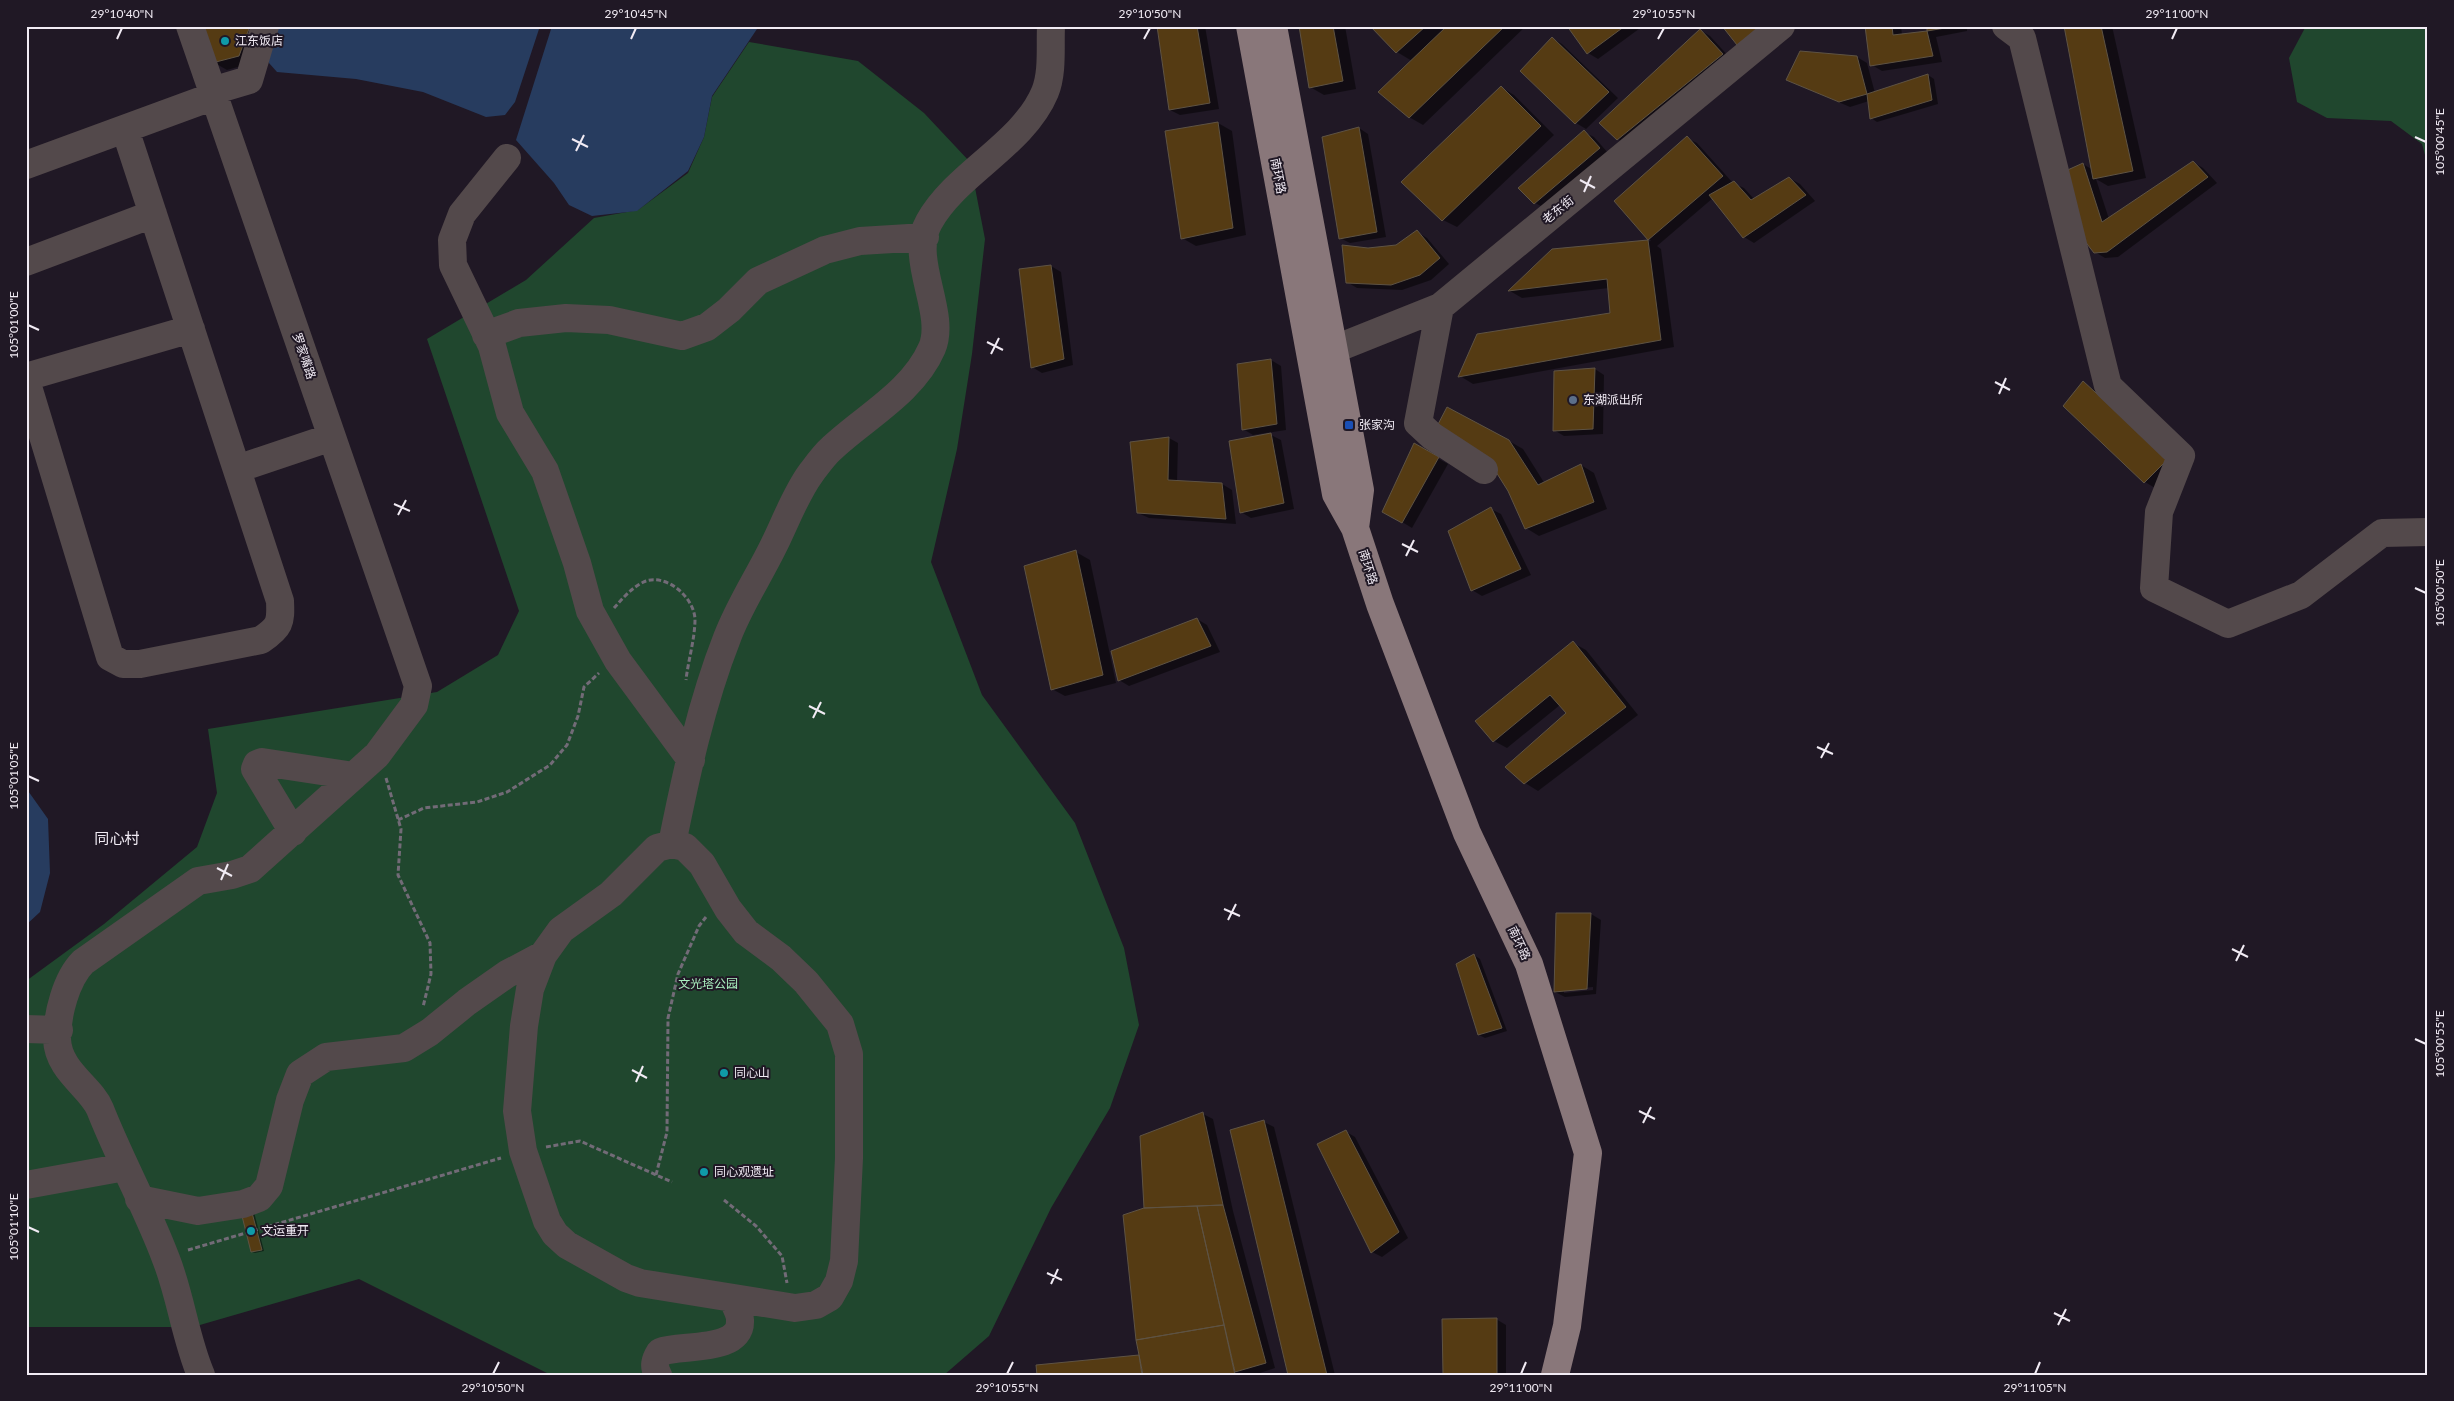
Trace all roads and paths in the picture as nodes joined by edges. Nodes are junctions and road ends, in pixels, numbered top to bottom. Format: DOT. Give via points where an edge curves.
graph roads {
  1 [pos="190,26"];
  2 [pos="265,26"];
  3 [pos="1051,26"];
  4 [pos="1250,26"];
  5 [pos="1273,26"];
  6 [pos="1781,26"];
  7 [pos="2006,26"];
  8 [pos="213,93"];
  9 [pos="125,129"];
  10 [pos="506,158"];
  11 [pos="26,165"];
  12 [pos="153,214"];
  13 [pos="925,237"];
  14 [pos="26,262"];
  15 [pos="1440,307"];
  16 [pos="191,329"];
  17 [pos="486,335"];
  18 [pos="1323,350"];
  19 [pos="26,378"];
  20 [pos="332,437"];
  21 [pos="236,469"];
  22 [pos="1484,470"];
  23 [pos="2428,532"];
  24 [pos="597,624"];
  25 [pos="616,656"];
  26 [pos="685,683"];
  27 [pos="691,760"];
  28 [pos="363,768"];
  29 [pos="398,820"];
  30 [pos="293,832"];
  31 [pos="672,844"];
  32 [pos="722,897"];
  33 [pos="543,955"];
  34 [pos="26,1030"];
  35 [pos="59,1030"];
  36 [pos="419,1038"];
  37 [pos="523,1151"];
  38 [pos="125,1168"];
  39 [pos="656,1175"];
  40 [pos="672,1182"];
  41 [pos="26,1185"];
  42 [pos="140,1199"];
  43 [pos="724,1200"];
  44 [pos="166,1257"];
  45 [pos="732,1298"];
  46 [pos="786,1306"];
  47 [pos="201,1375"];
  48 [pos="658,1375"];
  49 [pos="1555,1375"];
  1 -- 8 [label="street, 罗家嘴路"];
  2 -- 8 [label="street" via="249,80"];
  3 -- 13 [label="street" via="1049,75 1034,110 1016,132 940,204 927,225"];
  4 -- 18 [label="main road, 南环路"];
  5 -- 18 [label="main road, 南环路"];
  6 -- 15 [label="street, 老东街"];
  7 -- 23 [label="street" via="2022,38 2108,386 2181,456 2159,512 2154,588 2228,624 2302,595 2382,533"];
  8 -- 9 [label="street"];
  8 -- 20 [label="street, 罗家嘴路"];
  9 -- 11 [label="street"];
  9 -- 12 [label="street"];
  10 -- 17 [label="street" via="462,214 452,240 453,265"];
  12 -- 14 [label="street"];
  12 -- 16 [label="street"];
  13 -- 17 [label="street" via="860,241 825,250 758,280 707,327 682,336 609,320 566,318 519,323"];
  13 -- 27 [label="street" via="927,282 936,327 932,347 919,370 897,394 830,449 808,476 727,636"];
  15 -- 18 [label="street, 老东街"];
  15 -- 22 [label="street" via="1418,423"];
  16 -- 19 [label="street"];
  16 -- 21 [label="street"];
  17 -- 24 [label="street" via="510,413 545,471 577,563 590,612"];
  18 -- 49 [label="main road, 南环路" via="1360,490 1355,528 1380,604 1467,833 1529,964 1588,1153 1567,1326"];
  19 -- 21 [label="street" via="110,657 122,664 140,664 262,640 275,630 280,619 280,601"];
  20 -- 21 [label="street"];
  20 -- 28 [label="street, 罗家嘴路" via="418,686 414,704"];
  24 -- 25 [label="street"];
  24 -- 26 [label="path" via="632,590 648,581 668,583 681,590 691,604 695,619"];
  25 -- 27 [label="street"];
  25 -- 29 [label="path" via="584,687 567,745 550,765 507,792 477,802 424,808"];
  27 -- 31 [label="street"];
  28 -- 29 [label="path" via="385,775"];
  28 -- 30 [label="street"];
  28 -- 30 [label="street" via="257,764 255,770"];
  29 -- 36 [label="path" via="398,875 430,943 431,974"];
  30 -- 35 [label="street" via="250,869 198,881 83,962 74,970 67,985"];
  31 -- 32 [label="street" via="685,847 702,864"];
  31 -- 33 [label="street" via="657,848 611,894 561,930"];
  32 -- 39 [label="path" via="699,926 678,974 668,1018 667,1132"];
  32 -- 46 [label="street" via="746,932 806,982 840,1024 849,1054 849,1158 839,1281 830,1297 816,1305"];
  33 -- 36 [label="street" via="499,980"];
  33 -- 37 [label="street" via="530,989 524,1026 517,1111"];
  34 -- 35 [label="street"];
  35 -- 38 [label="street" via="57,1040 64,1062 76,1081 98,1104"];
  36 -- 42 [label="street" via="404,1048 326,1057 300,1074 290,1100 269,1186 259,1198 243,1204 198,1210"];
  37 -- 39 [label="path" via="580,1141"];
  37 -- 44 [label="path"];
  37 -- 45 [label="street" via="547,1221 567,1245 640,1283"];
  38 -- 41 [label="street"];
  38 -- 42 [label="street"];
  39 -- 40 [label="path"];
  42 -- 44 [label="street"];
  43 -- 46 [label="path" via="756,1226 782,1256 787,1280"];
  44 -- 47 [label="street"];
  45 -- 46 [label="street"];
  45 -- 48 [label="street" via="740,1318 740,1329 733,1338 713,1345 670,1348 660,1352 655,1360"];
}
